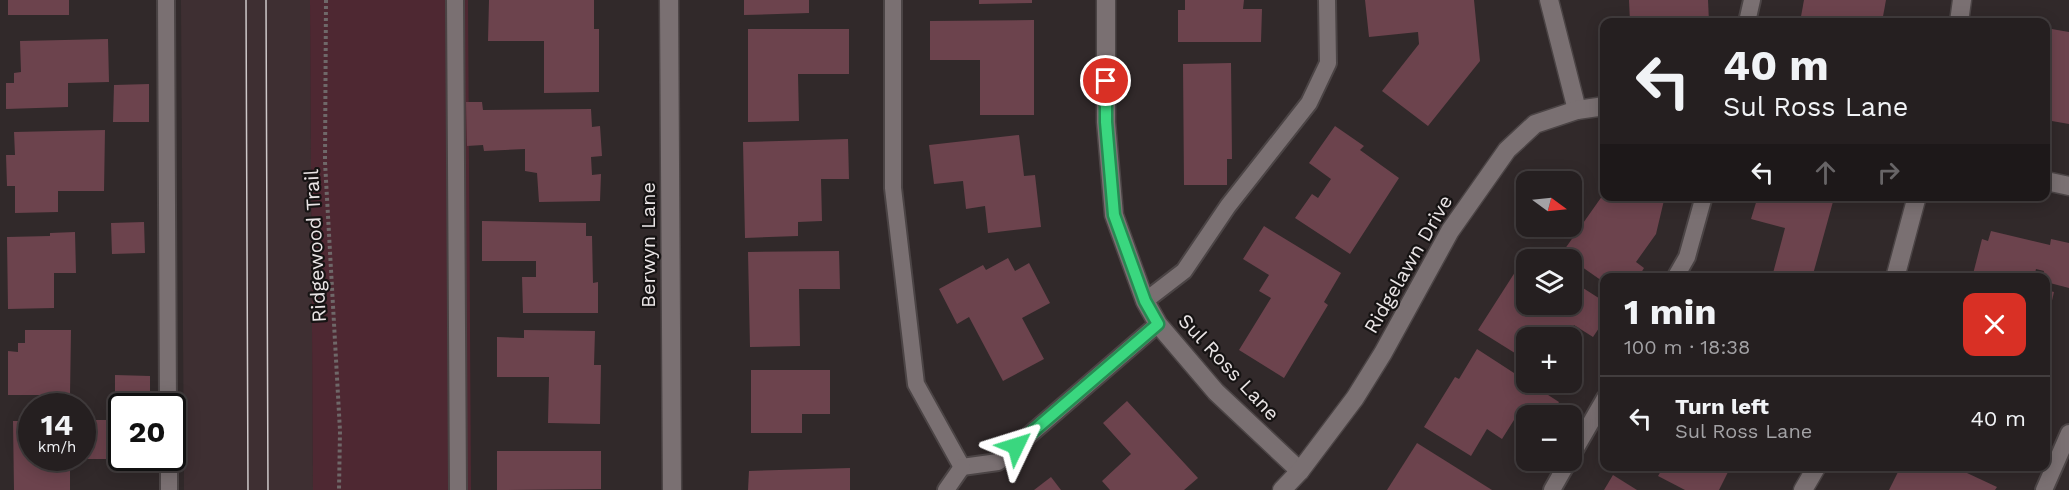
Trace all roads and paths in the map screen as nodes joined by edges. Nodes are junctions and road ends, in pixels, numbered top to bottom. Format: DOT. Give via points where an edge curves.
graph roads {
  1 [pos="166,0"];
  2 [pos="326,0"];
  3 [pos="455,0"];
  4 [pos="669,0"];
  5 [pos="893,0"];
  6 [pos="1106,0"];
  7 [pos="1327,0"];
  8 [pos="1549,0"];
  9 [pos="1752,0"];
  10 [pos="1962,0"];
  11 [pos="1748,18"];
  12 [pos="1960,18"];
  13 [pos="1600,107"];
  14 [pos="1576,110"];
  15 [pos="2050,182"];
  16 [pos="2069,186"];
  17 [pos="1703,201"];
  18 [pos="1916,201"];
  19 [pos="1678,273"];
  20 [pos="1896,273"];
  21 [pos="1145,301"];
  22 [pos="1158,324"];
  23 [pos="168,393"];
  24 [pos="1600,407"];
  25 [pos="2069,433"];
  26 [pos="1582,438"];
  27 [pos="962,467"];
  28 [pos="169,471"];
  29 [pos="1300,471"];
  30 [pos="1563,471"];
  31 [pos="1814,471"];
  32 [pos="169,490"];
  33 [pos="339,490"];
  34 [pos="458,490"];
  35 [pos="672,490"];
  36 [pos="946,490"];
  37 [pos="1282,490"];
  38 [pos="1552,490"];
  39 [pos="1803,490"];
  40 [pos="2044,490"];
  1 -- 23 [label="lane"];
  2 -- 33 [label="path, Ridgewood Trail" via="325,162 340,431"];
  3 -- 34 [label="lane"];
  4 -- 35 [label="street, Berwyn Lane"];
  5 -- 27 [label="lane" via="892,188 916,384"];
  6 -- 21 [label="street, Sul Ross Lane" via="1106,122 1114,215"];
  7 -- 21 [label="lane" via="1328,63 1309,103 1228,206 1184,270"];
  8 -- 14 [label="street"];
  9 -- 11 [label="lane"];
  10 -- 12 [label="street"];
  13 -- 14 [label="street, Ridgelawn Drive"];
  14 -- 29 [label="street, Ridgelawn Drive" via="1535,124 1507,150 1450,231 1355,398"];
  15 -- 16 [label="street"];
  17 -- 19 [label="lane" via="1687,257"];
  18 -- 20 [label="street"];
  21 -- 22 [label="street, Sul Ross Lane"];
  22 -- 27 [label="lane" via="998,462"];
  22 -- 29 [label="street, Sul Ross Lane" via="1216,392"];
  24 -- 26 [label="lane"];
  25 -- 40 [label="lane"];
  27 -- 36 [label="lane"];
  28 -- 32 [label="lane"];
  29 -- 37 [label="street, Ridgelawn Drive"];
  30 -- 38 [label="lane"];
  31 -- 39 [label="street"];
}
